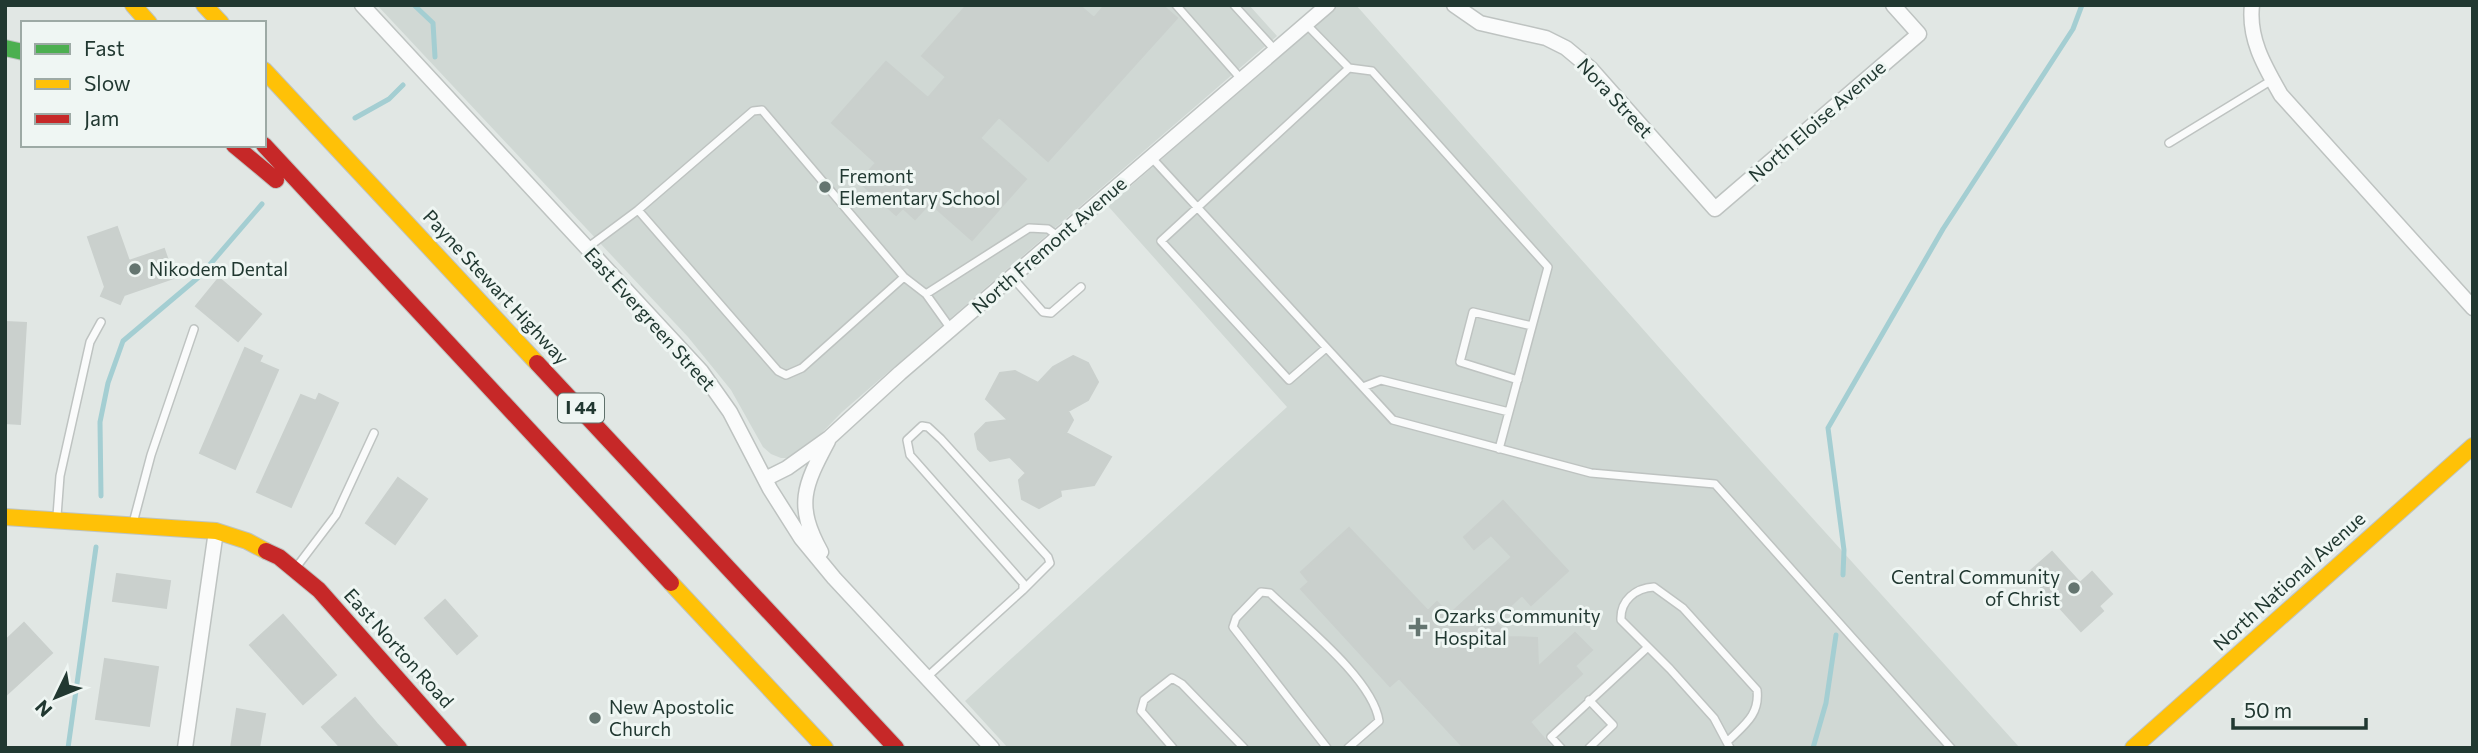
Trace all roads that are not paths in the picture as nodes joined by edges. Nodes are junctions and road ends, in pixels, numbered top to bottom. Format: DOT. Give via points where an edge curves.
graph roads {
  1 [pos="133,5"];
  2 [pos="204,5"];
  3 [pos="210,5"];
  4 [pos="362,5"];
  5 [pos="1176,5"];
  6 [pos="1234,5"];
  7 [pos="1328,5"];
  8 [pos="1454,5"];
  9 [pos="1893,5"];
  10 [pos="2252,5"];
  11 [pos="147,21"];
  12 [pos="221,21"];
  13 [pos="222,21"];
  14 [pos="1306,24"];
  15 [pos="1276,51"];
  16 [pos="1349,68"];
  17 [pos="266,72"];
  18 [pos="1242,80"];
  19 [pos="2273,80"];
  20 [pos="2169,143"];
  21 [pos="237,147"];
  22 [pos="266,147"];
  23 [pos="1151,157"];
  24 [pos="1197,208"];
  25 [pos="638,209"];
  26 [pos="1715,209"];
  27 [pos="1059,237"];
  28 [pos="587,248"];
  29 [pos="904,277"];
  30 [pos="1012,277"];
  31 [pos="1081,287"];
  32 [pos="926,294"];
  33 [pos="2473,308"];
  34 [pos="101,321"];
  35 [pos="1532,327"];
  36 [pos="194,329"];
  37 [pos="951,329"];
  38 [pos="441,335"];
  39 [pos="1326,348"];
  40 [pos="1518,380"];
  41 [pos="1363,387"];
  42 [pos="1509,412"];
  43 [pos="374,433"];
  44 [pos="829,438"];
  45 [pos="2473,446"];
  46 [pos="1499,449"];
  47 [pos="765,479"];
  48 [pos="5,517"];
  49 [pos="56,520"];
  50 [pos="133,524"];
  51 [pos="216,531"];
  52 [pos="300,574"];
  53 [pos="834,578"];
  54 [pos="1023,590"];
  55 [pos="1648,647"];
  56 [pos="927,677"];
  57 [pos="1589,700"];
  58 [pos="1728,745"];
  59 [pos="186,748"];
  60 [pos="459,748"];
  61 [pos="825,748"];
  62 [pos="897,748"];
  63 [pos="992,748"];
  64 [pos="1173,748"];
  65 [pos="1244,748"];
  66 [pos="1327,748"];
  67 [pos="1349,748"];
  68 [pos="1561,748"];
  69 [pos="1589,748"];
  70 [pos="1951,748"];
  71 [pos="2133,748"];
  1 -- 11 [label="main road"];
  2 -- 12 [label="main road"];
  3 -- 13 [label="main road"];
  4 -- 28 [label="street, East Evergreen Street"];
  5 -- 18 [label="lane"];
  6 -- 15 [label="lane"];
  7 -- 14 [label="street, North Fremont Avenue"];
  8 -- 26 [label="street, Nora Street" via="1480,23 1546,38 1566,48 1590,68"];
  9 -- 26 [label="street, North Eloise Avenue" via="1919,34"];
  10 -- 19 [label="street" via="2258,56"];
  14 -- 15 [label="street, North Fremont Avenue"];
  14 -- 16 [label="lane"];
  15 -- 18 [label="street, North Fremont Avenue"];
  16 -- 24 [label="lane"];
  16 -- 35 [label="lane" via="1372,71 1548,267"];
  17 -- 62 [label="main road, Payne Stewart Highway / I 44"];
  18 -- 23 [label="street, North Fremont Avenue"];
  19 -- 20 [label="lane"];
  19 -- 33 [label="street" via="2281,95"];
  21 -- 38 [label="main road"];
  22 -- 38 [label="main road, I 44"];
  23 -- 24 [label="lane"];
  23 -- 27 [label="street, North Fremont Avenue"];
  24 -- 39 [label="lane"];
  24 -- 39 [label="lane" via="1161,241 1289,380"];
  25 -- 28 [label="lane"];
  25 -- 29 [label="lane" via="786,375 802,368"];
  25 -- 29 [label="lane" via="753,111 762,110"];
  27 -- 30 [label="street, North Fremont Avenue"];
  27 -- 32 [label="lane" via="1048,229 1028,228"];
  28 -- 47 [label="street, East Evergreen Street" via="701,370 730,412"];
  29 -- 32 [label="lane"];
  30 -- 31 [label="lane" via="1043,313 1051,313"];
  30 -- 37 [label="street, North Fremont Avenue"];
  32 -- 37 [label="lane"];
  34 -- 49 [label="lane" via="90,342 60,476"];
  35 -- 40 [label="lane"];
  35 -- 40 [label="lane" via="1473,312 1460,362"];
  36 -- 50 [label="lane"];
  37 -- 44 [label="street, North Fremont Avenue"];
  38 -- 61 [label="main road, I 44"];
  39 -- 41 [label="lane"];
  40 -- 42 [label="lane"];
  41 -- 42 [label="lane" via="1381,380"];
  41 -- 46 [label="lane" via="1393,420"];
  42 -- 46 [label="lane"];
  43 -- 52 [label="lane" via="336,515"];
  44 -- 47 [label="street, North Fremont Avenue"];
  44 -- 53 [label="street" via="807,484 805,506 808,529"];
  45 -- 71 [label="main road, North National Avenue"];
  46 -- 70 [label="lane" via="1591,473 1715,484"];
  47 -- 53 [label="street, East Evergreen Street" via="794,528"];
  48 -- 49 [label="main road, East Norton Road"];
  49 -- 50 [label="main road, East Norton Road"];
  50 -- 51 [label="main road, East Norton Road"];
  51 -- 52 [label="main road, East Norton Road" via="264,549"];
  51 -- 59 [label="street"];
  52 -- 60 [label="main road, East Norton Road"];
  53 -- 56 [label="street, East Evergreen Street"];
  54 -- 54 [label="lane" via="1020,577 909,455 907,440 922,426 941,439 1048,557 1049,564"];
  54 -- 56 [label="lane"];
  55 -- 57 [label="lane"];
  55 -- 58 [label="lane" via="1714,718"];
  55 -- 58 [label="lane" via="1621,620 1621,610 1641,588 1654,587 1683,608 1757,690 1759,704"];
  56 -- 63 [label="street, East Evergreen Street"];
  57 -- 68 [label="lane" via="1551,737"];
  57 -- 69 [label="lane" via="1613,725"];
  64 -- 65 [label="lane" via="1141,710 1144,700 1172,678"];
  66 -- 67 [label="lane" via="1233,627 1261,592 1270,593 1360,680 1372,698 1379,721"];
}
